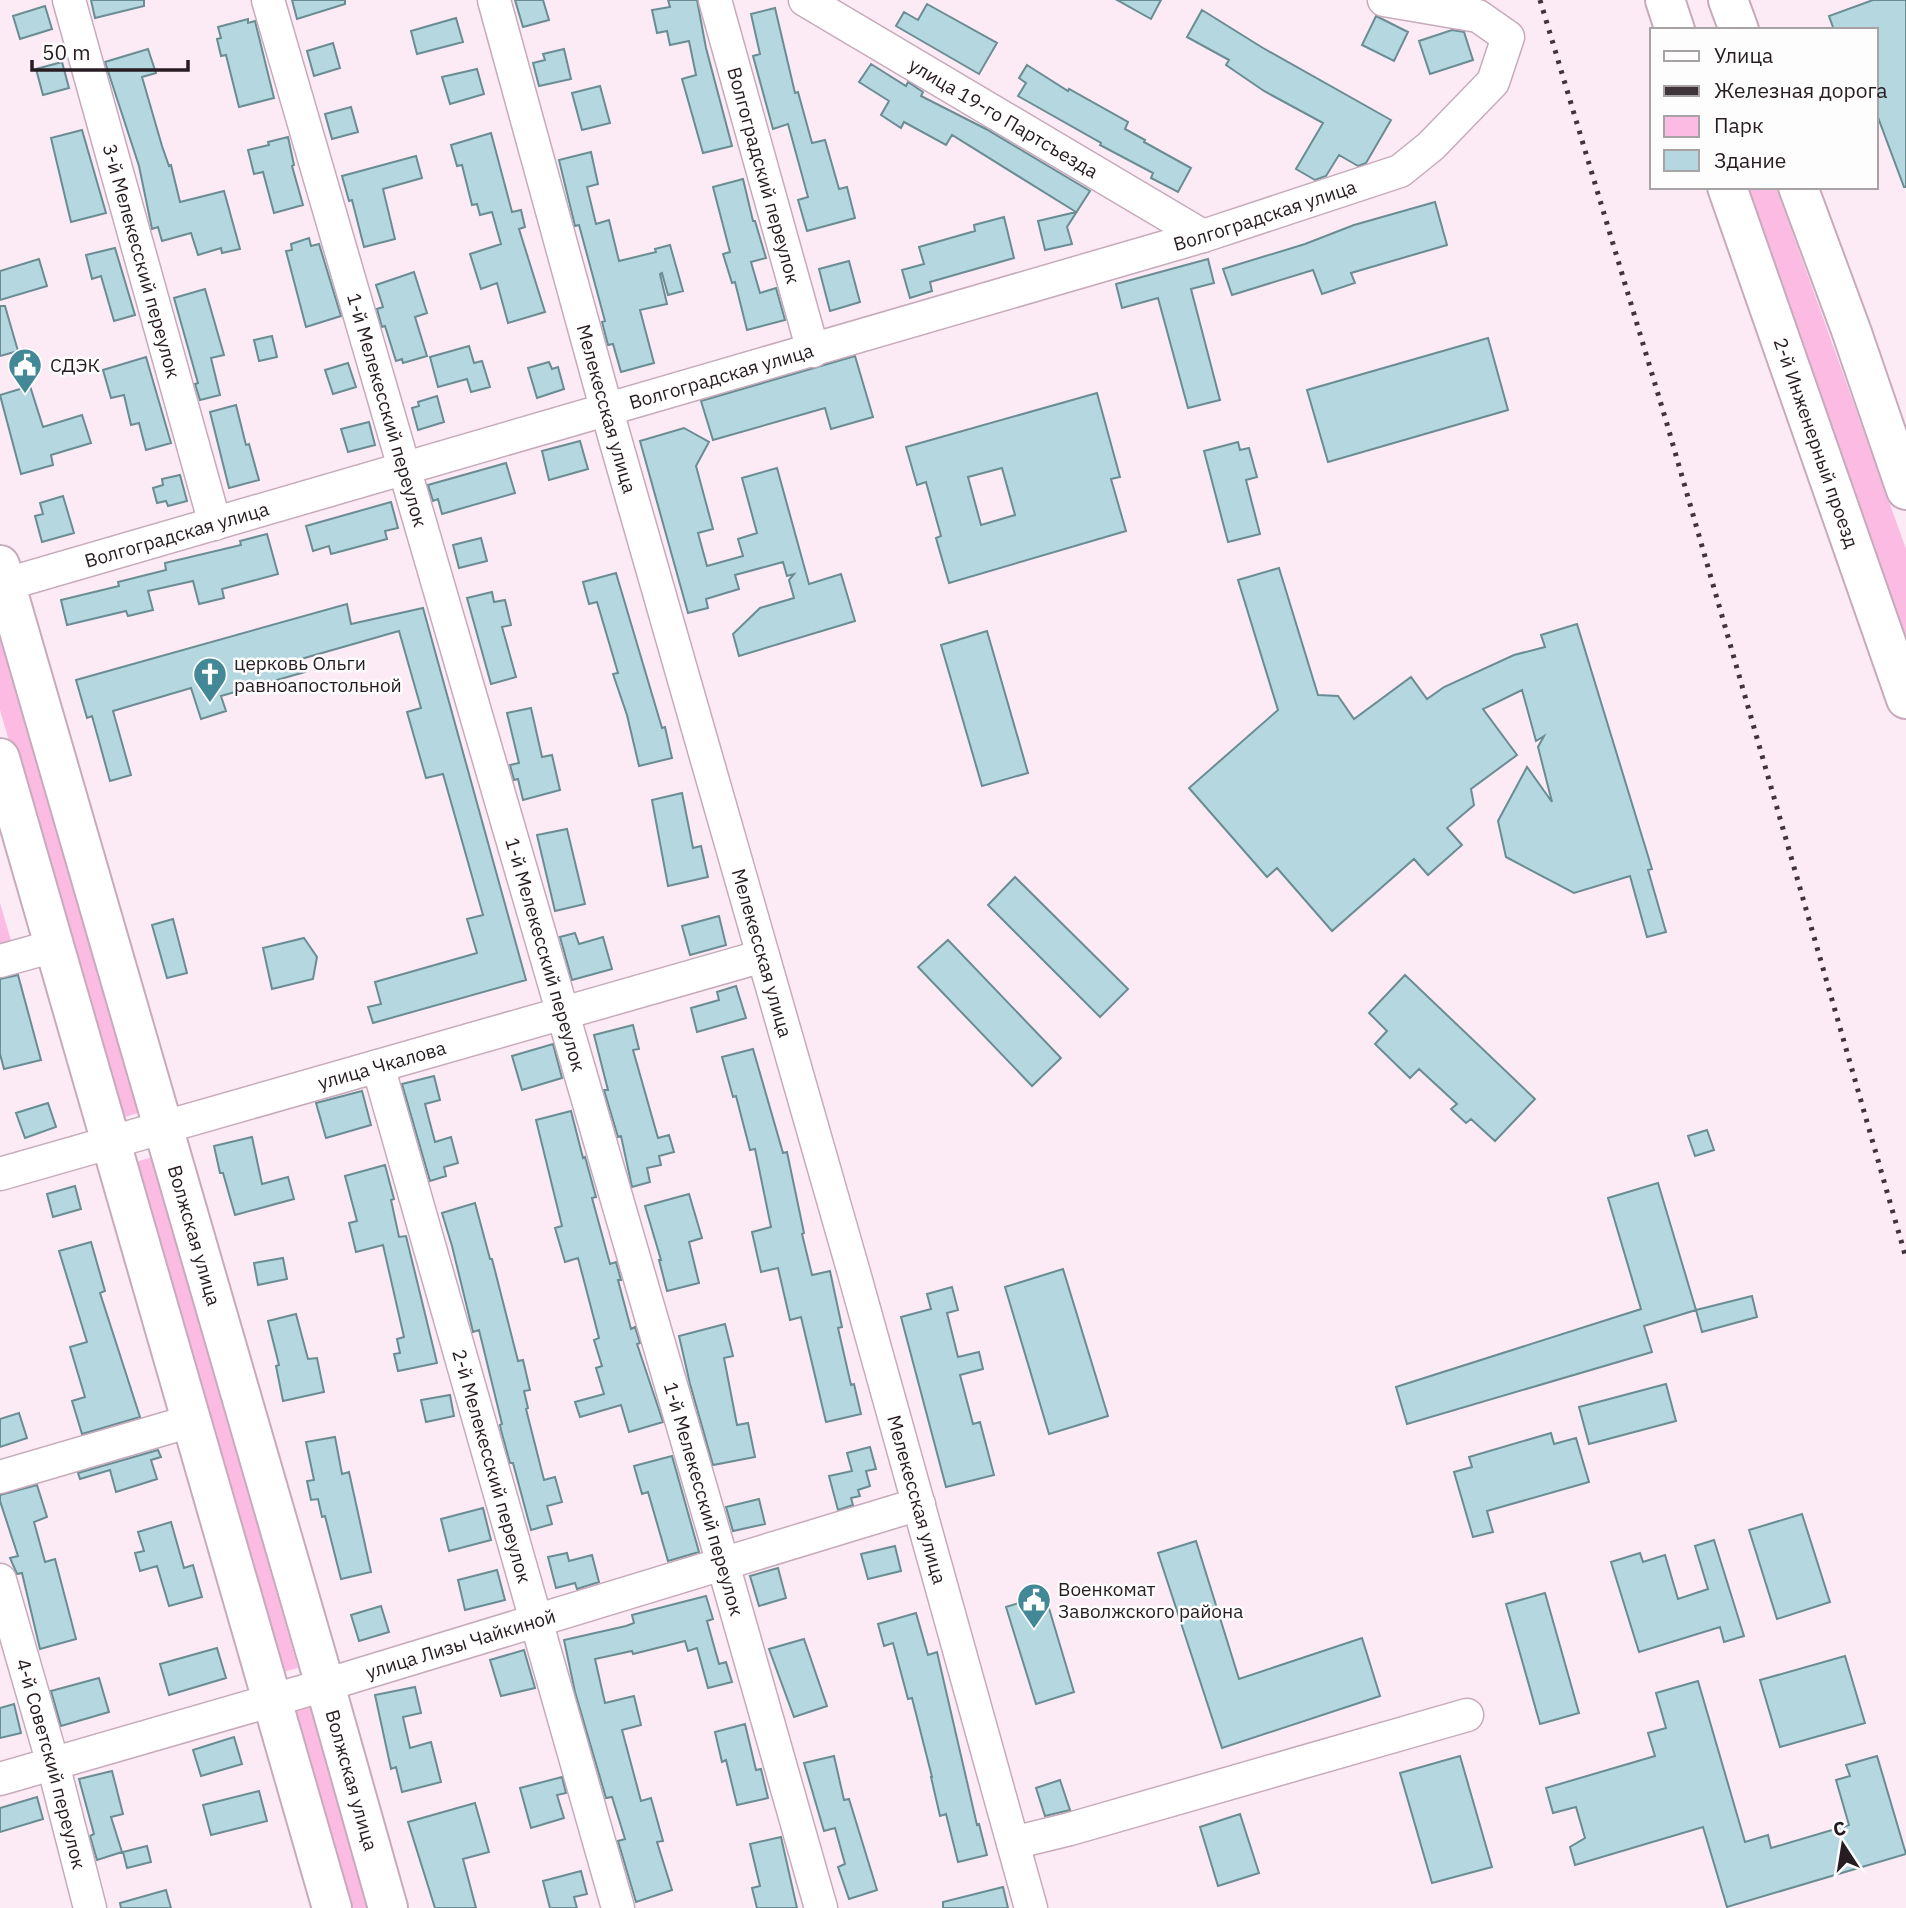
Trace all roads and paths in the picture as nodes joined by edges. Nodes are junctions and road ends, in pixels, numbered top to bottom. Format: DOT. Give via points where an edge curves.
graph roads {
  1 [pos="69,0"];
  2 [pos="268,0"];
  3 [pos="494,0"];
  4 [pos="715,0"];
  5 [pos="804,0"];
  6 [pos="1384,0"];
  7 [pos="1728,0"];
  8 [pos="1738,28"];
  9 [pos="1728,189"];
  10 [pos="1799,189"];
  11 [pos="1203,236"];
  12 [pos="813,351"];
  13 [pos="607,411"];
  14 [pos="405,469"];
  15 [pos="1906,490"];
  16 [pos="215,524"];
  17 [pos="2,579"];
  18 [pos="1906,699"];
  19 [pos="2,776"];
  20 [pos="54,946"];
  21 [pos="763,956"];
  22 [pos="0,961"];
  23 [pos="563,1013"];
  24 [pos="378,1066"];
  25 [pos="163,1127"];
  26 [pos="111,1142"];
  27 [pos="0,1174"];
  28 [pos="191,1421"];
  29 [pos="0,1477"];
  30 [pos="919,1504"];
  31 [pos="723,1564"];
  32 [pos="0,1580"];
  33 [pos="535,1622"];
  34 [pos="326,1685"];
  35 [pos="272,1701"];
  36 [pos="1467,1715"];
  37 [pos="53,1764"];
  38 [pos="0,1779"];
  39 [pos="1013,1843"];
  40 [pos="90,1908"];
  41 [pos="332,1908"];
  42 [pos="387,1908"];
  43 [pos="618,1908"];
  44 [pos="821,1908"];
  45 [pos="1031,1908"];
  1 -- 16 [label="street, 3-й Мелекесский переулок"];
  2 -- 14 [label="street, 1-й Мелекесский переулок"];
  3 -- 13 [label="street, Мелекесская улица"];
  4 -- 12 [label="street, Волгоградский переулок"];
  5 -- 11 [label="street, улица 19-го Партсъезда"];
  6 -- 11 [label="street, Волгоградская улица" via="1478,16 1508,37 1493,82 1431,146 1399,171"];
  7 -- 8 [label="main road"];
  9 -- 18 [label="main road, 2-й Инженерный проезд"];
  10 -- 15 [label="main road"];
  11 -- 12 [label="street, Волгоградская улица"];
  12 -- 13 [label="street, Волгоградская улица"];
  13 -- 14 [label="street, Волгоградская улица"];
  13 -- 21 [label="street, Мелекесская улица"];
  14 -- 16 [label="street, Волгоградская улица"];
  14 -- 23 [label="street, 1-й Мелекесский переулок"];
  16 -- 17 [label="street, Волгоградская улица"];
  17 -- 25 [label="main road, Волжская улица"];
  19 -- 20 [label="main road"];
  20 -- 22 [label="street"];
  20 -- 26 [label="main road"];
  21 -- 23 [label="street, улица Чкалова"];
  21 -- 30 [label="street, Мелекесская улица"];
  23 -- 24 [label="street, улица Чкалова"];
  23 -- 31 [label="street, 1-й Мелекесский переулок"];
  24 -- 25 [label="street, улица Чкалова"];
  24 -- 33 [label="street, 2-й Мелекесский переулок"];
  25 -- 26 [label="street, улица Чкалова"];
  25 -- 34 [label="main road, Волжская улица"];
  26 -- 27 [label="street, улица Чкалова"];
  26 -- 28 [label="main road"];
  28 -- 29 [label="street"];
  28 -- 35 [label="main road"];
  30 -- 31 [label="street, улица Лизы Чайкиной"];
  30 -- 39 [label="street, Мелекесская улица"];
  31 -- 33 [label="street, улица Лизы Чайкиной"];
  31 -- 44 [label="street, 1-й Мелекесский переулок"];
  32 -- 37 [label="street, 4-й Советский переулок"];
  33 -- 34 [label="street, улица Лизы Чайкиной"];
  33 -- 43 [label="street, 2-й Мелекесский переулок"];
  34 -- 35 [label="street, улица Лизы Чайкиной"];
  34 -- 42 [label="main road, Волжская улица"];
  35 -- 37 [label="street, улица Лизы Чайкиной"];
  35 -- 41 [label="main road"];
  36 -- 39 [label="street"];
  37 -- 38 [label="street, улица Лизы Чайкиной"];
  37 -- 40 [label="street, 4-й Советский переулок"];
  39 -- 45 [label="street, Мелекесская улица"];
}
